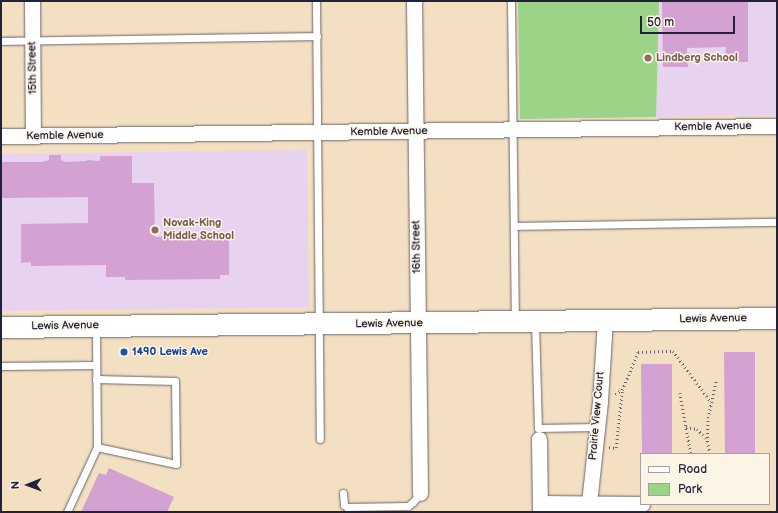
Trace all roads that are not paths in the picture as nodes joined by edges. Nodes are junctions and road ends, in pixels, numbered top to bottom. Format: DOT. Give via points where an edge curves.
graph roads {
  1 [pos="32,1"];
  2 [pos="316,1"];
  3 [pos="414,1"];
  4 [pos="511,1"];
  5 [pos="316,36"];
  6 [pos="32,40"];
  7 [pos="1,41"];
  8 [pos="777,126"];
  9 [pos="513,130"];
  10 [pos="415,132"];
  11 [pos="317,133"];
  12 [pos="1,136"];
  13 [pos="33,136"];
  14 [pos="777,222"];
  15 [pos="514,226"];
  16 [pos="777,318"];
  17 [pos="605,320"];
  18 [pos="525,322"];
  19 [pos="418,323"];
  20 [pos="319,324"];
  21 [pos="96,326"];
  22 [pos="1,327"];
  23 [pos="96,365"];
  24 [pos="1,366"];
  25 [pos="96,379"];
  26 [pos="597,427"];
  27 [pos="539,438"];
  28 [pos="320,439"];
  29 [pos="97,448"];
  30 [pos="343,493"];
  31 [pos="420,493"];
  32 [pos="588,507"];
  33 [pos="633,507"];
  34 [pos="540,508"];
  35 [pos="67,512"];
  1 -- 6 [label="street, 15th Street"];
  2 -- 5 [label="lane"];
  3 -- 10 [label="street, 16th Street"];
  4 -- 9 [label="lane"];
  5 -- 6 [label="lane"];
  5 -- 11 [label="lane"];
  6 -- 7 [label="lane"];
  6 -- 13 [label="street, 15th Street"];
  8 -- 9 [label="street, Kemble Avenue"];
  9 -- 10 [label="street, Kemble Avenue"];
  9 -- 15 [label="lane"];
  10 -- 11 [label="street, Kemble Avenue"];
  10 -- 19 [label="street, 16th Street"];
  11 -- 13 [label="street, Kemble Avenue"];
  11 -- 20 [label="lane"];
  12 -- 13 [label="street, Kemble Avenue"];
  14 -- 15 [label="lane"];
  15 -- 18 [label="lane"];
  16 -- 17 [label="main road, Lewis Avenue"];
  17 -- 18 [label="main road, Lewis Avenue"];
  17 -- 26 [label="street, Prairie View Court"];
  18 -- 19 [label="main road, Lewis Avenue"];
  18 -- 26 [label="lane" via="538,428"];
  19 -- 20 [label="main road, Lewis Avenue"];
  19 -- 31 [label="street, 16th Street"];
  20 -- 21 [label="main road, Lewis Avenue"];
  20 -- 28 [label="lane"];
  21 -- 22 [label="main road, Lewis Avenue"];
  21 -- 23 [label="lane"];
  23 -- 24 [label="lane"];
  23 -- 25 [label="lane"];
  25 -- 29 [label="lane"];
  25 -- 29 [label="lane" via="175,381 176,464"];
  26 -- 32 [label="street, Prairie View Court"];
  27 -- 34 [label="street"];
  29 -- 35 [label="lane"];
  30 -- 31 [label="lane" via="344,505 347,507 408,506"];
  32 -- 33 [label="street"];
  32 -- 34 [label="street"];
}
